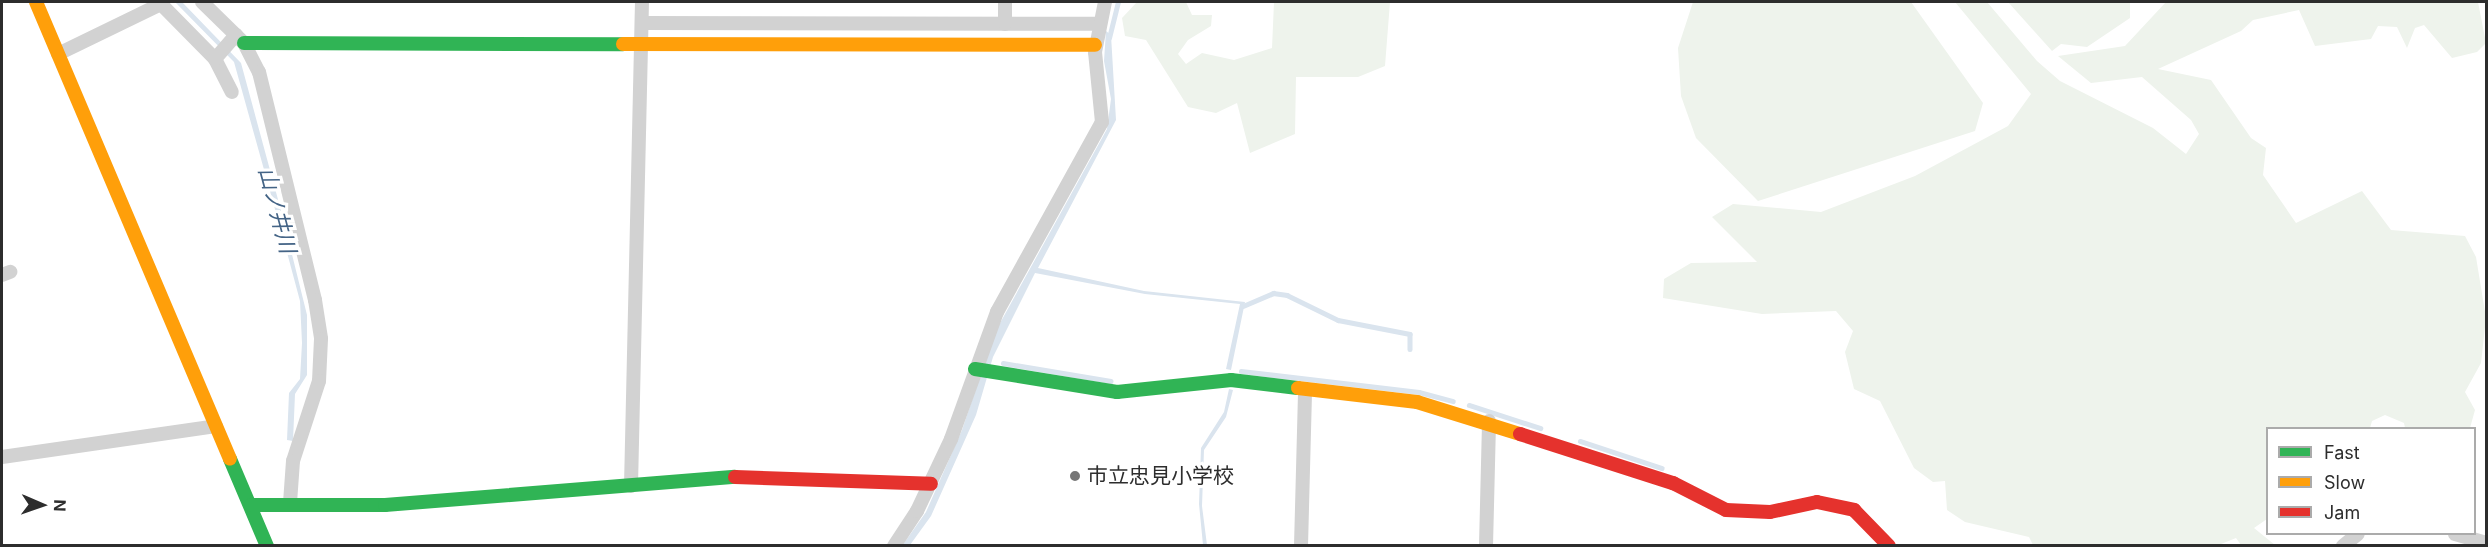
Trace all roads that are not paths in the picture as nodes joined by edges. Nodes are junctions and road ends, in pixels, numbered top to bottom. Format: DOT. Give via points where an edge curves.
graph roads {
  1 [pos="36,2"];
  2 [pos="202,2"];
  3 [pos="642,2"];
  4 [pos="1005,2"];
  5 [pos="1105,2"];
  6 [pos="642,23"];
  7 [pos="1005,24"];
  8 [pos="1097,24"];
  9 [pos="641,44"];
  10 [pos="1095,45"];
  11 [pos="229,46"];
  12 [pos="58,54"];
  13 [pos="232,92"];
  14 [pos="975,369"];
  15 [pos="1305,389"];
  16 [pos="1489,421"];
  17 [pos="216,426"];
  18 [pos="2,458"];
  19 [pos="931,484"];
  20 [pos="631,486"];
  21 [pos="290,503"];
  22 [pos="251,505"];
  23 [pos="2357,535"];
  24 [pos="2458,535"];
  25 [pos="2487,543"];
  26 [pos="267,546"];
  27 [pos="894,546"];
  28 [pos="1301,546"];
  29 [pos="1486,546"];
  30 [pos="1889,546"];
  31 [pos="2343,546"];
  1 -- 12 [label="street"];
  2 -- 11 [label="street"];
  3 -- 6 [label="street"];
  4 -- 7 [label="street"];
  5 -- 8 [label="street"];
  6 -- 7 [label="street"];
  6 -- 9 [label="street"];
  7 -- 8 [label="street"];
  8 -- 10 [label="street"];
  9 -- 10 [label="street"];
  9 -- 11 [label="street"];
  9 -- 20 [label="street"];
  10 -- 14 [label="street" via="1102,122 997,312"];
  11 -- 12 [label="street" via="161,4"];
  11 -- 13 [label="street"];
  11 -- 21 [label="street" via="259,72 321,339 319,381 292,461"];
  12 -- 17 [label="street"];
  14 -- 15 [label="street" via="1117,392 1231,380"];
  14 -- 19 [label="street"];
  15 -- 16 [label="street" via="1417,402"];
  15 -- 28 [label="street"];
  16 -- 29 [label="street"];
  16 -- 30 [label="street" via="1673,483 1726,510 1770,512 1817,502 1854,510"];
  17 -- 18 [label="street"];
  17 -- 22 [label="street"];
  19 -- 20 [label="street" via="812,474"];
  19 -- 27 [label="street"];
  20 -- 21 [label="street" via="385,505"];
  21 -- 22 [label="street"];
  22 -- 26 [label="street"];
  23 -- 31 [label="street"];
  24 -- 25 [label="street"];
}
